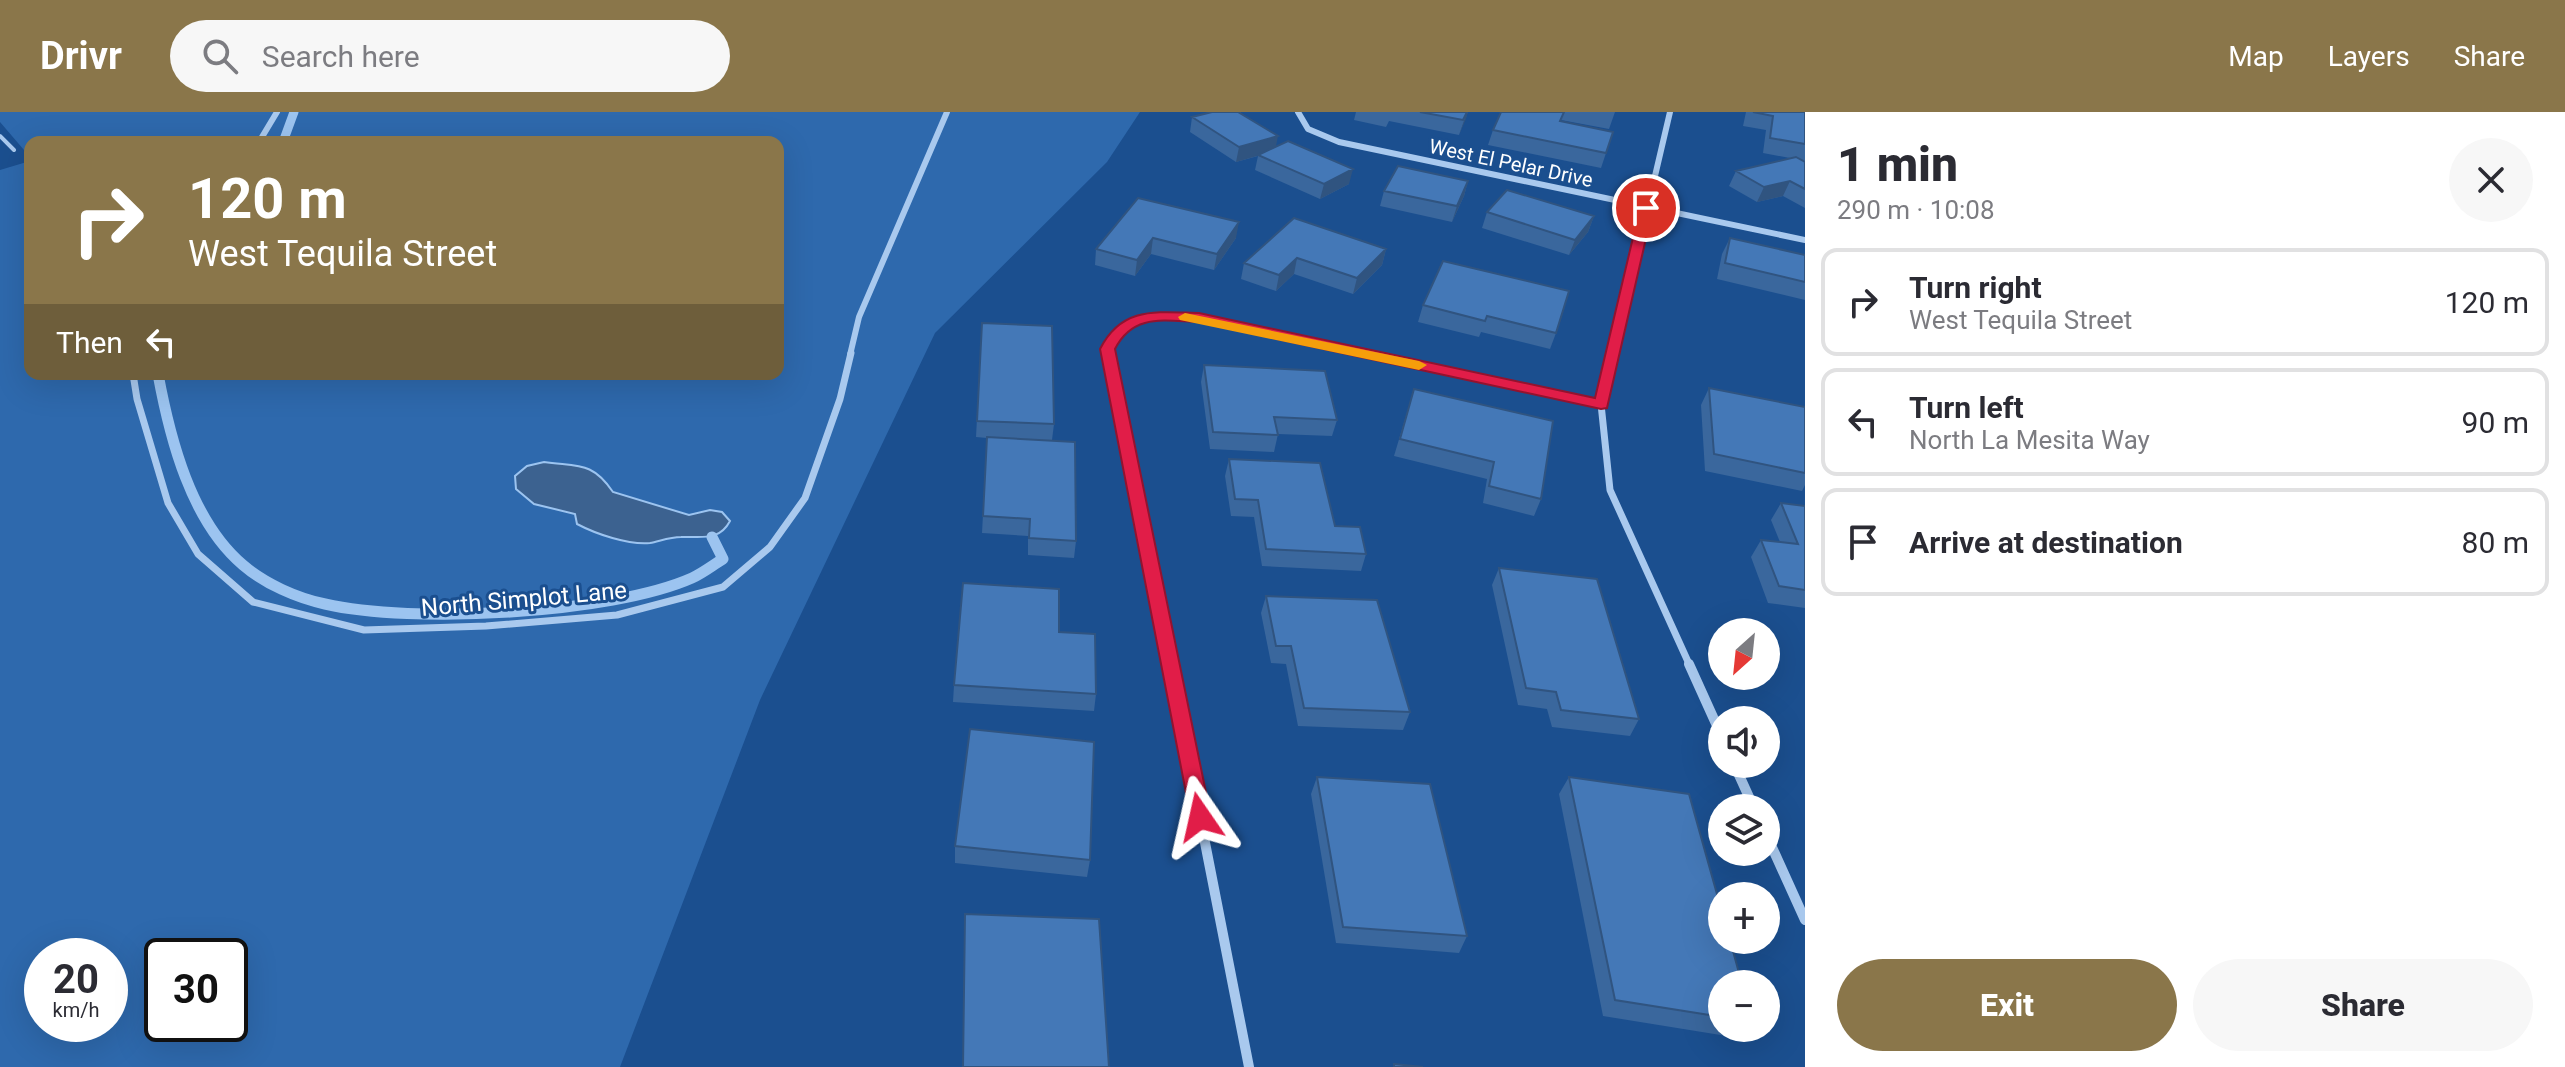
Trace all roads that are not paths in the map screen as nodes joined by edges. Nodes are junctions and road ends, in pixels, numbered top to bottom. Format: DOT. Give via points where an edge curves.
graph roads {
  1 [pos="277,112"];
  2 [pos="947,112"];
  3 [pos="1298,112"];
  4 [pos="1670,112"];
  5 [pos="0,136"];
  6 [pos="263,136"];
  7 [pos="14,150"];
  8 [pos="1646,208"];
  9 [pos="1805,240"];
  10 [pos="134,380"];
  11 [pos="1601,404"];
  12 [pos="1708,706"];
  13 [pos="1780,865"];
  14 [pos="1805,920"];
  15 [pos="1249,1067"];
  1 -- 6 [label="street"];
  2 -- 10 [label="street, North Simplot Lane" via="859,317 840,399 805,498 770,547 723,587 617,615 379,630 253,602 198,554 168,503"];
  3 -- 8 [label="street, West El Pelar Drive" via="1307,128 1339,142"];
  4 -- 8 [label="street"];
  5 -- 7 [label="lane"];
  8 -- 9 [label="street, West El Pelar Drive"];
  8 -- 11 [label="street"];
  11 -- 12 [label="street" via="1610,490"];
  11 -- 15 [label="street" via="1199,318 1132,321 1115,334 1108,349"];
  13 -- 14 [label="street"];
}
